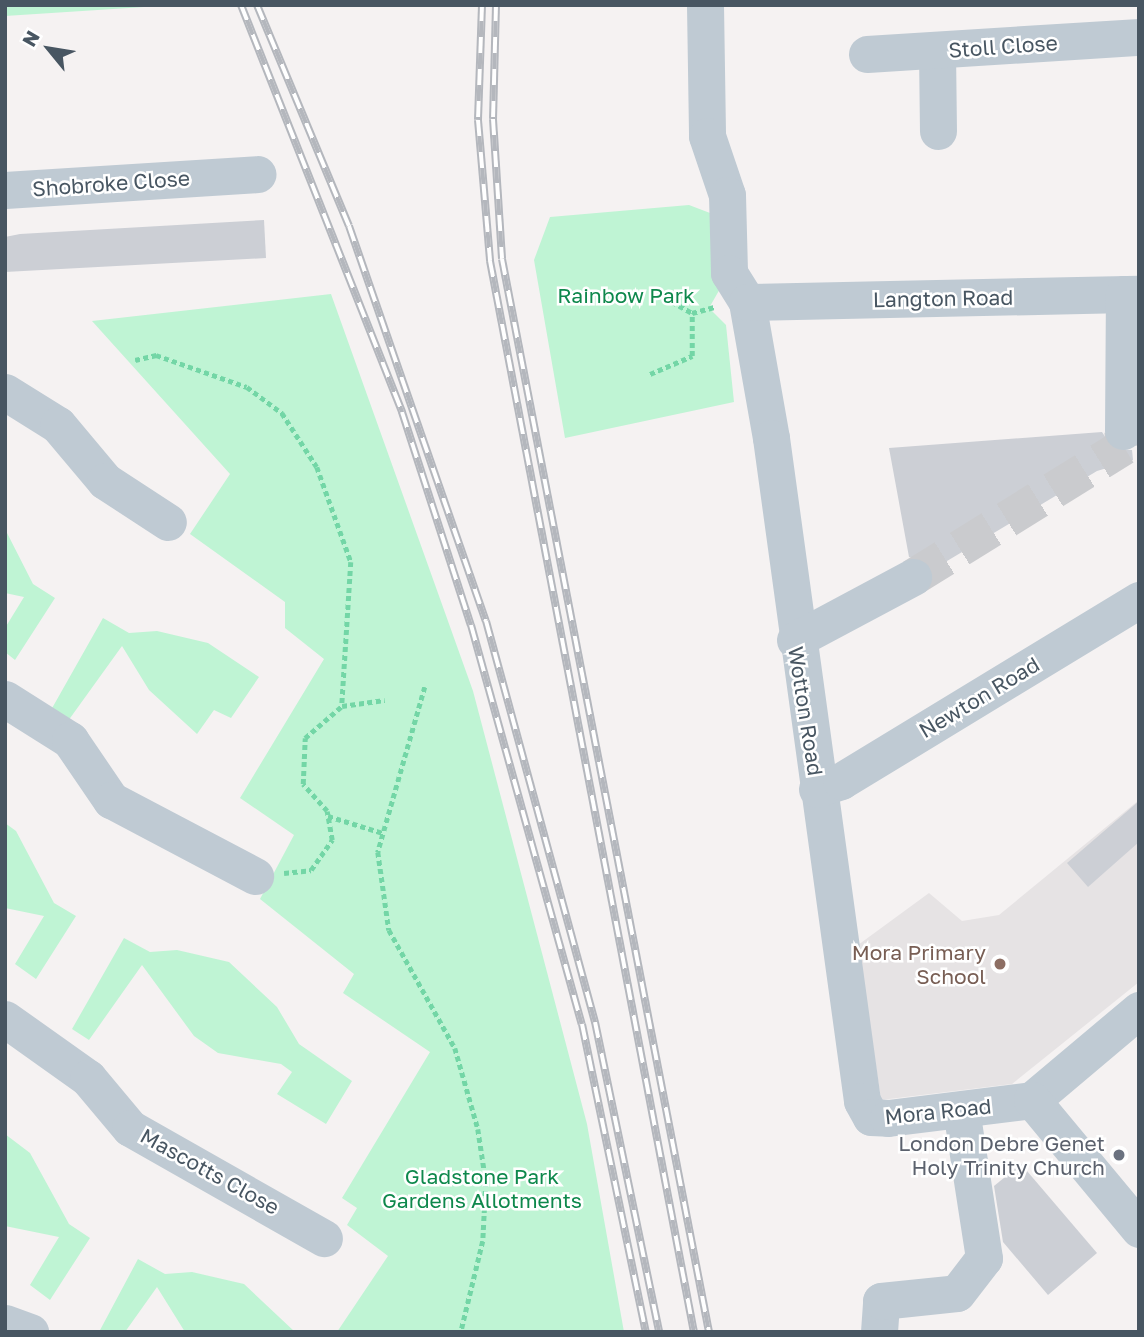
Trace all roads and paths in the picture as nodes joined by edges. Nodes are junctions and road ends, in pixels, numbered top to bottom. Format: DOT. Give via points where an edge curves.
graph roads {
  1 [pos="705,5"];
  2 [pos="1139,37"];
  3 [pos="937,50"];
  4 [pos="867,54"];
  5 [pos="938,131"];
  6 [pos="257,174"];
  7 [pos="5,190"];
  8 [pos="657,293"];
  9 [pos="1131,294"];
  10 [pos="747,302"];
  11 [pos="692,313"];
  12 [pos="135,360"];
  13 [pos="650,374"];
  14 [pos="5,392"];
  15 [pos="1124,431"];
  16 [pos="168,522"];
  17 [pos="913,577"];
  18 [pos="1139,600"];
  19 [pos="795,640"];
  20 [pos="425,687"];
  21 [pos="5,699"];
  22 [pos="385,700"];
  23 [pos="342,706"];
  24 [pos="817,789"];
  25 [pos="328,816"];
  26 [pos="383,833"];
  27 [pos="255,876"];
  28 [pos="1139,1010"];
  29 [pos="5,1019"];
  30 [pos="1032,1101"];
  31 [pos="961,1110"];
  32 [pos="871,1117"];
  33 [pos="1139,1229"];
  34 [pos="324,1238"];
  35 [pos="5,1324"];
  36 [pos="30,1332"];
  37 [pos="461,1332"];
  38 [pos="879,1332"];
  1 -- 10 [label="street" via="707,136 727,195 729,273"];
  2 -- 3 [label="street, Stoll Close"];
  3 -- 4 [label="street, Stoll Close"];
  3 -- 5 [label="street"];
  6 -- 7 [label="street, Shobroke Close" via="216,163 52,178"];
  8 -- 11 [label="path"];
  9 -- 10 [label="street, Langton Road"];
  9 -- 15 [label="street"];
  10 -- 11 [label="path"];
  10 -- 19 [label="street, Wotton Road"];
  11 -- 13 [label="path" via="692,356"];
  12 -- 23 [label="path" via="156,355 247,387 282,413 317,467 351,562"];
  14 -- 16 [label="street" via="58,425 105,481"];
  17 -- 19 [label="street"];
  18 -- 24 [label="street, Newton Road" via="841,781"];
  19 -- 24 [label="street, Wotton Road"];
  20 -- 26 [label="path"];
  21 -- 27 [label="street" via="70,740 111,800"];
  22 -- 23 [label="path"];
  23 -- 25 [label="path" via="305,738 303,784"];
  24 -- 32 [label="street, Wotton Road" via="862,1101"];
  25 -- 26 [label="path"];
  25 -- 27 [label="path" via="332,840 312,870"];
  26 -- 37 [label="path" via="378,852 389,930 455,1048 478,1129 486,1182 483,1241"];
  28 -- 30 [label="street"];
  29 -- 34 [label="street, Mascotts Close" via="88,1077 131,1128"];
  30 -- 31 [label="street, Mora Road"];
  30 -- 33 [label="street"];
  31 -- 32 [label="street, Mora Road"];
  31 -- 38 [label="street" via="984,1258 957,1293 881,1301"];
  35 -- 36 [label="street"];
}
